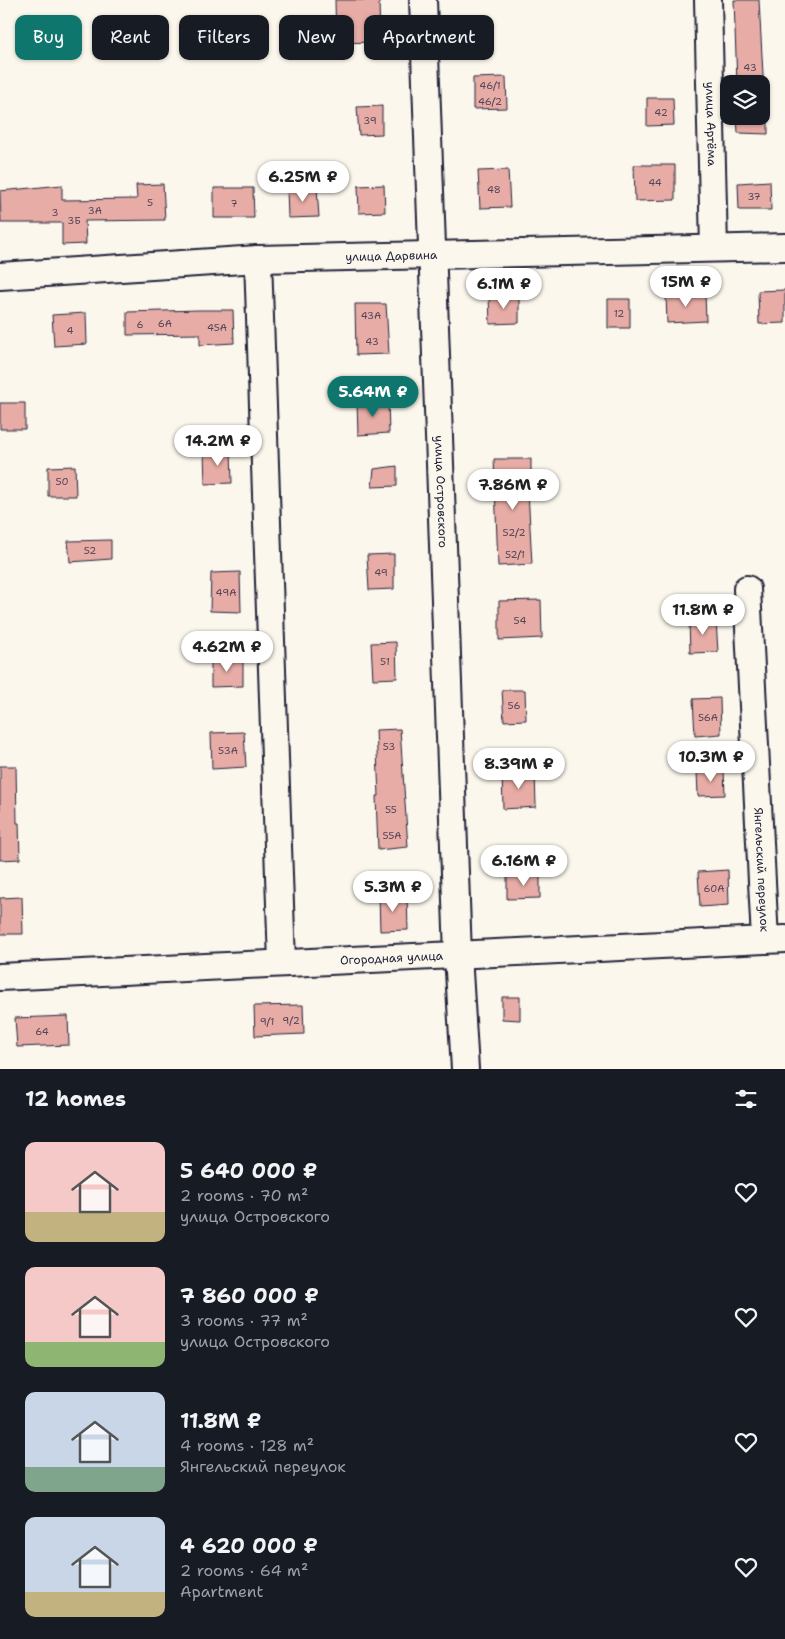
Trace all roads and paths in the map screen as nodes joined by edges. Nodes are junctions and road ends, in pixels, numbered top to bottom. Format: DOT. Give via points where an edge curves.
graph roads {
  1 [pos="423,0"];
  2 [pos="708,0"];
  3 [pos="785,247"];
  4 [pos="714,248"];
  5 [pos="432,255"];
  6 [pos="258,259"];
  7 [pos="0,276"];
  8 [pos="747,589"];
  9 [pos="775,939"];
  10 [pos="458,955"];
  11 [pos="282,963"];
  12 [pos="0,977"];
  13 [pos="465,1069"];
  1 -- 5 [label="street, улица Островского"];
  2 -- 4 [label="street, улица Артёма"];
  3 -- 4 [label="street, улица Дарвина"];
  4 -- 5 [label="street, улица Дарвина"];
  5 -- 6 [label="street, улица Дарвина"];
  5 -- 10 [label="street, улица Островского"];
  6 -- 7 [label="street, улица Дарвина"];
  6 -- 11 [label="street"];
  8 -- 9 [label="street, Янгельский переулок"];
  9 -- 10 [label="street, Огородная улица"];
  10 -- 11 [label="street, Огородная улица"];
  10 -- 13 [label="street, улица Островского"];
  11 -- 12 [label="street, Огородная улица"];
}
